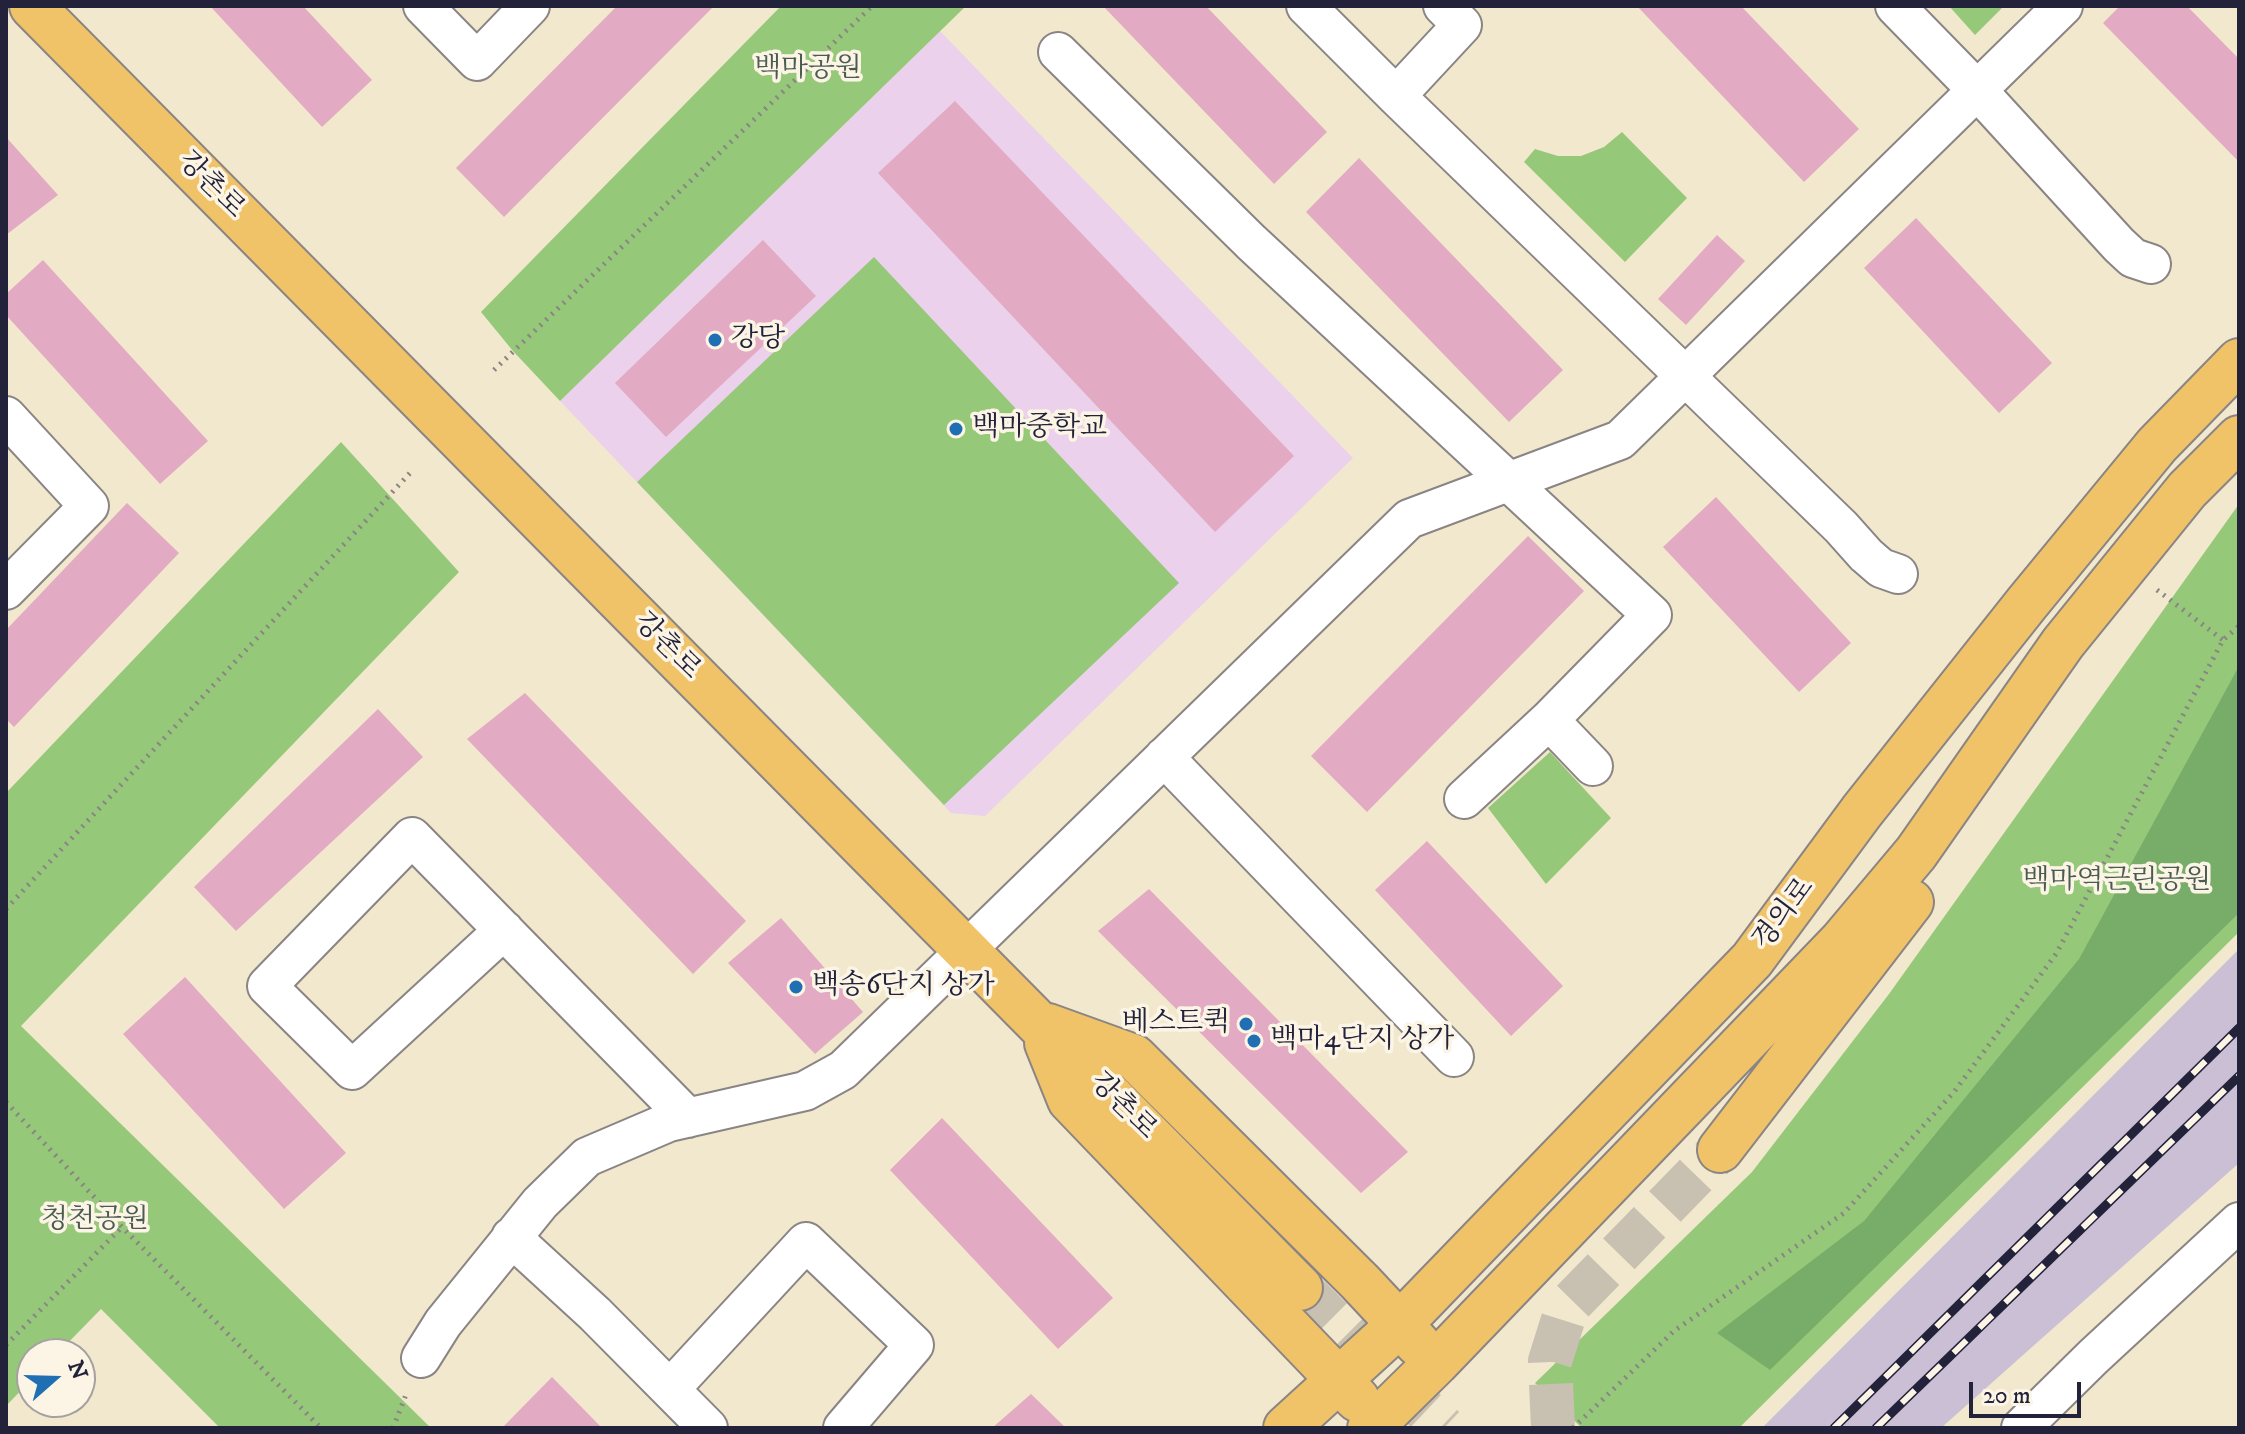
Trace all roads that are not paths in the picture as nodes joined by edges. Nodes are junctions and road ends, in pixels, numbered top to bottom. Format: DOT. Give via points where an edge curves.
graph roads {
  1 [pos="32,6"];
  2 [pos="423,6"];
  3 [pos="530,6"];
  4 [pos="1306,6"];
  5 [pos="1443,6"];
  6 [pos="1895,6"];
  7 [pos="2063,6"];
  8 [pos="1058,52"];
  9 [pos="1978,91"];
  10 [pos="1396,96"];
  11 [pos="2151,264"];
  12 [pos="2239,361"];
  13 [pos="1684,375"];
  14 [pos="6,416"];
  15 [pos="2239,438"];
  16 [pos="1510,481"];
  17 [pos="2187,490"];
  18 [pos="1898,574"];
  19 [pos="6,590"];
  20 [pos="1549,720"];
  21 [pos="1164,757"];
  22 [pos="1593,766"];
  23 [pos="1464,799"];
  24 [pos="504,930"];
  25 [pos="965,949"];
  26 [pos="1038,1023"];
  27 [pos="1454,1057"];
  28 [pos="688,1118"];
  29 [pos="1720,1150"];
  30 [pos="2239,1222"];
  31 [pos="511,1237"];
  32 [pos="1300,1288"];
  33 [pos="1400,1324"];
  34 [pos="421,1358"];
  35 [pos="1436,1363"];
  36 [pos="1338,1379"];
  37 [pos="670,1389"];
  38 [pos="1374,1425"];
  39 [pos="708,1428"];
  40 [pos="843,1428"];
  41 [pos="1286,1428"];
  42 [pos="2021,1428"];
  1 -- 25 [label="main road, 강촌로"];
  2 -- 3 [label="street" via="477,61"];
  4 -- 10 [label="street"];
  5 -- 10 [label="street" via="1462,25"];
  6 -- 9 [label="street"];
  7 -- 9 [label="street"];
  8 -- 16 [label="street" via="1251,242"];
  9 -- 11 [label="street" via="2119,245 2133,258"];
  9 -- 13 [label="street"];
  10 -- 13 [label="street"];
  12 -- 33 [label="main road, 경의로" via="2157,445 2027,603 1752,960"];
  13 -- 16 [label="street" via="1620,440"];
  13 -- 18 [label="street" via="1866,555"];
  14 -- 19 [label="street" via="89,506"];
  15 -- 17 [label="main road, 경의로"];
  16 -- 20 [label="street" via="1652,615"];
  16 -- 21 [label="street" via="1409,519"];
  17 -- 29 [label="main road" via="1915,898"];
  17 -- 35 [label="main road, 경의로" via="2063,643 1916,853 1842,941"];
  20 -- 22 [label="street"];
  20 -- 23 [label="street"];
  21 -- 25 [label="street"];
  21 -- 27 [label="street"];
  24 -- 24 [label="street" via="412,837 267,986 352,1070"];
  24 -- 28 [label="street"];
  25 -- 26 [label="main road, 강촌로"];
  25 -- 28 [label="street" via="843,1070 805,1091"];
  26 -- 32 [label="main road, 강촌로"];
  26 -- 33 [label="main road" via="1134,1057"];
  26 -- 36 [label="main road" via="1070,1100"];
  28 -- 31 [label="street" via="587,1157"];
  30 -- 42 [label="street"];
  31 -- 34 [label="street"];
  31 -- 37 [label="street"];
  33 -- 35 [label="main road"];
  33 -- 36 [label="main road, 경의로"];
  35 -- 38 [label="main road, 경의로"];
  36 -- 38 [label="main road"];
  36 -- 41 [label="main road, 경의로"];
  37 -- 39 [label="street"];
  37 -- 40 [label="street" via="806,1242 914,1345"];
}
